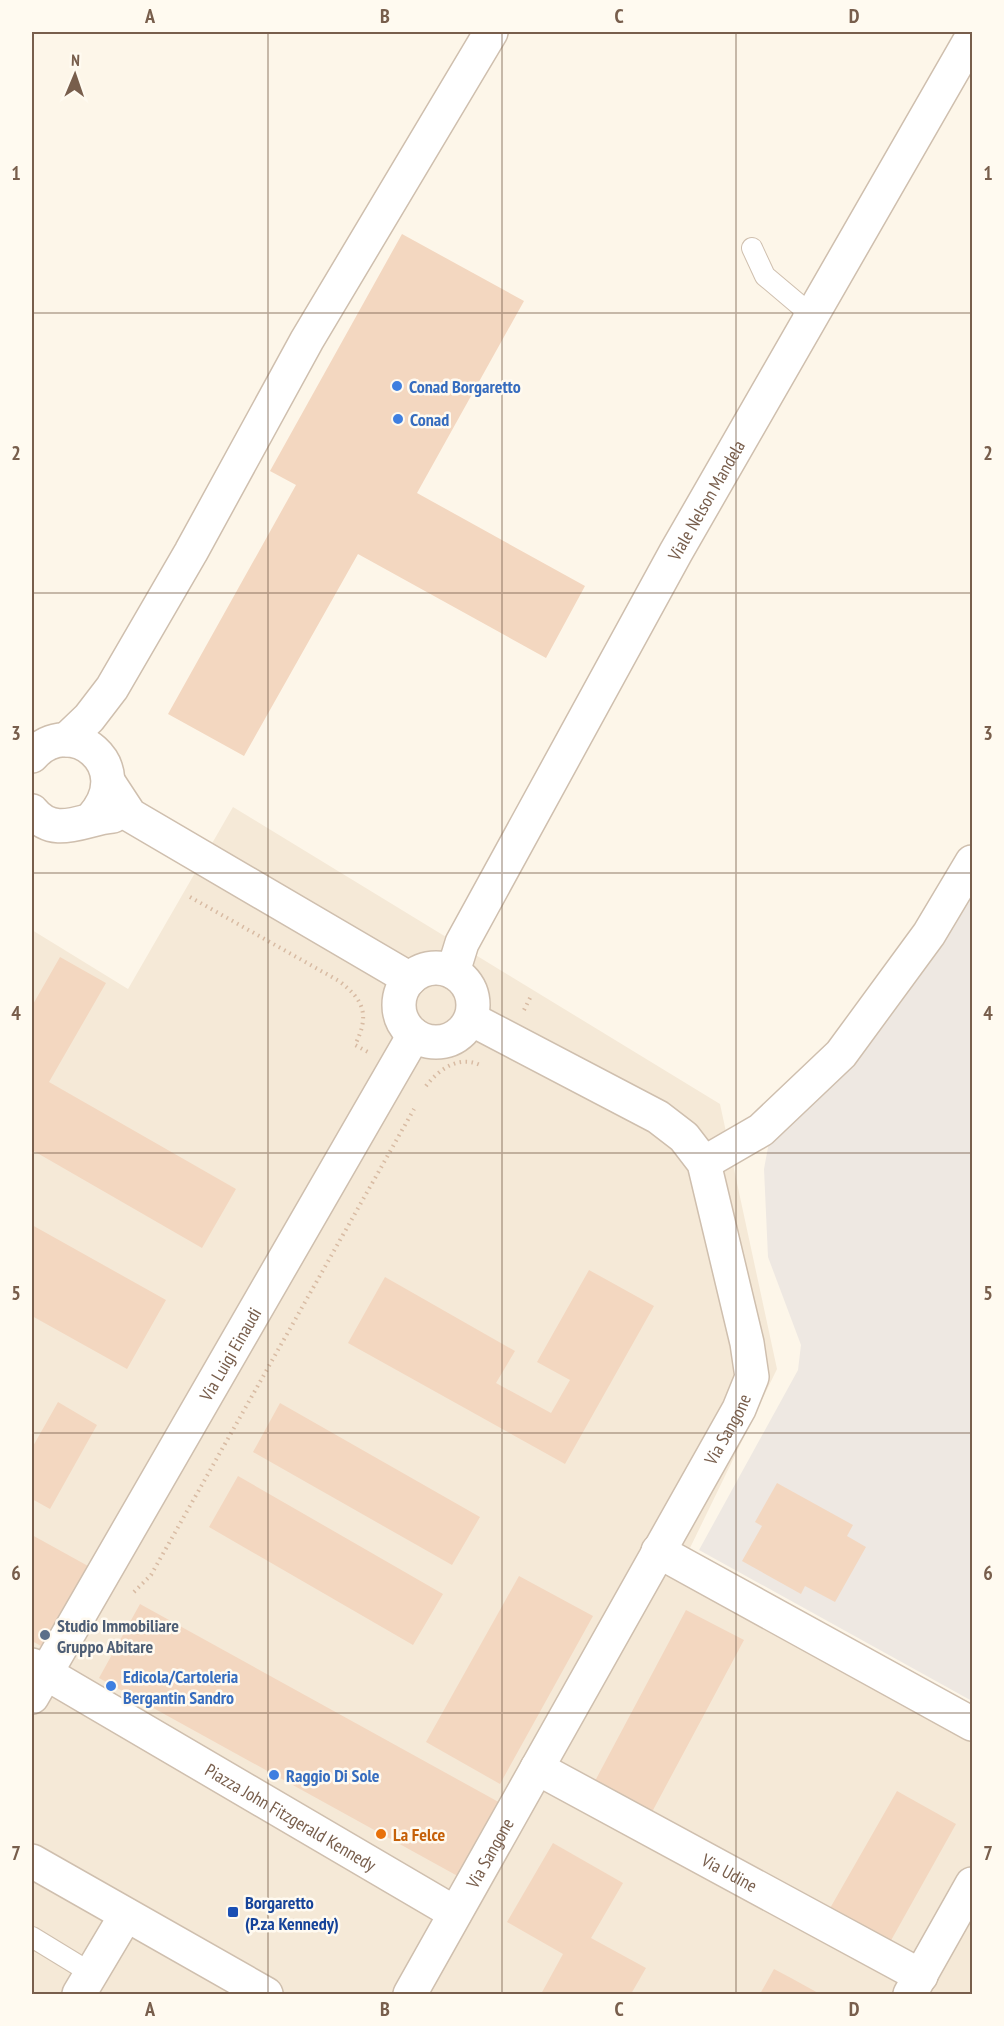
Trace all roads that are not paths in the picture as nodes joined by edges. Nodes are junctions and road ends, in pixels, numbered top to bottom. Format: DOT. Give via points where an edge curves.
graph roads {
  1 [pos="491,32"];
  2 [pos="972,37"];
  3 [pos="752,248"];
  4 [pos="805,327"];
  5 [pos="112,688"];
  6 [pos="66,740"];
  7 [pos="32,756"];
  8 [pos="105,771"];
  9 [pos="32,811"];
  10 [pos="130,815"];
  11 [pos="92,819"];
  12 [pos="972,862"];
  13 [pos="453,972"];
  14 [pos="410,979"];
  15 [pos="471,1019"];
  16 [pos="414,1035"];
  17 [pos="704,1163"];
  18 [pos="658,1551"];
  19 [pos="36,1679"];
  20 [pos="972,1724"];
  21 [pos="537,1768"];
  22 [pos="32,1861"];
  23 [pos="972,1884"];
  24 [pos="455,1913"];
  25 [pos="126,1915"];
  26 [pos="32,1937"];
  27 [pos="85,1984"];
  28 [pos="916,1985"];
  29 [pos="266,1995"];
  30 [pos="410,1995"];
  1 -- 5 [label="street" via="307,340"];
  2 -- 4 [label="street, Viale Nelson Mandela"];
  3 -- 4 [label="lane" via="765,276 803,308"];
  4 -- 13 [label="street, Viale Nelson Mandela" via="676,552 462,943"];
  5 -- 6 [label="street"];
  5 -- 8 [label="street"];
  6 -- 7 [label="street" via="51,742"];
  6 -- 8 [label="street" via="81,743"];
  8 -- 10 [label="street"];
  8 -- 11 [label="street" via="105,801"];
  9 -- 11 [label="street" via="48,824 63,827"];
  10 -- 11 [label="street"];
  10 -- 14 [label="street"];
  12 -- 17 [label="street" via="929,934 841,1054 761,1130"];
  13 -- 14 [label="street" via="430,968"];
  13 -- 15 [label="street" via="468,987 473,1008"];
  14 -- 16 [label="street" via="399,1001 400,1014"];
  15 -- 16 [label="street" via="457,1036 446,1040 435,1042"];
  15 -- 17 [label="street, Via Sangone" via="658,1117 684,1137"];
  16 -- 19 [label="street, Via Luigi Einaudi"];
  17 -- 18 [label="street, Via Sangone" via="752,1377 739,1409"];
  18 -- 20 [label="street"];
  18 -- 21 [label="street, Via Sangone"];
  19 -- 24 [label="street, Piazza John Fitzgerald Kennedy"];
  21 -- 24 [label="street, Via Sangone"];
  21 -- 28 [label="street, Via Udine"];
  22 -- 25 [label="street"];
  23 -- 28 [label="street"];
  24 -- 30 [label="street"];
  25 -- 27 [label="street"];
  25 -- 29 [label="street"];
  26 -- 27 [label="lane"];
}
